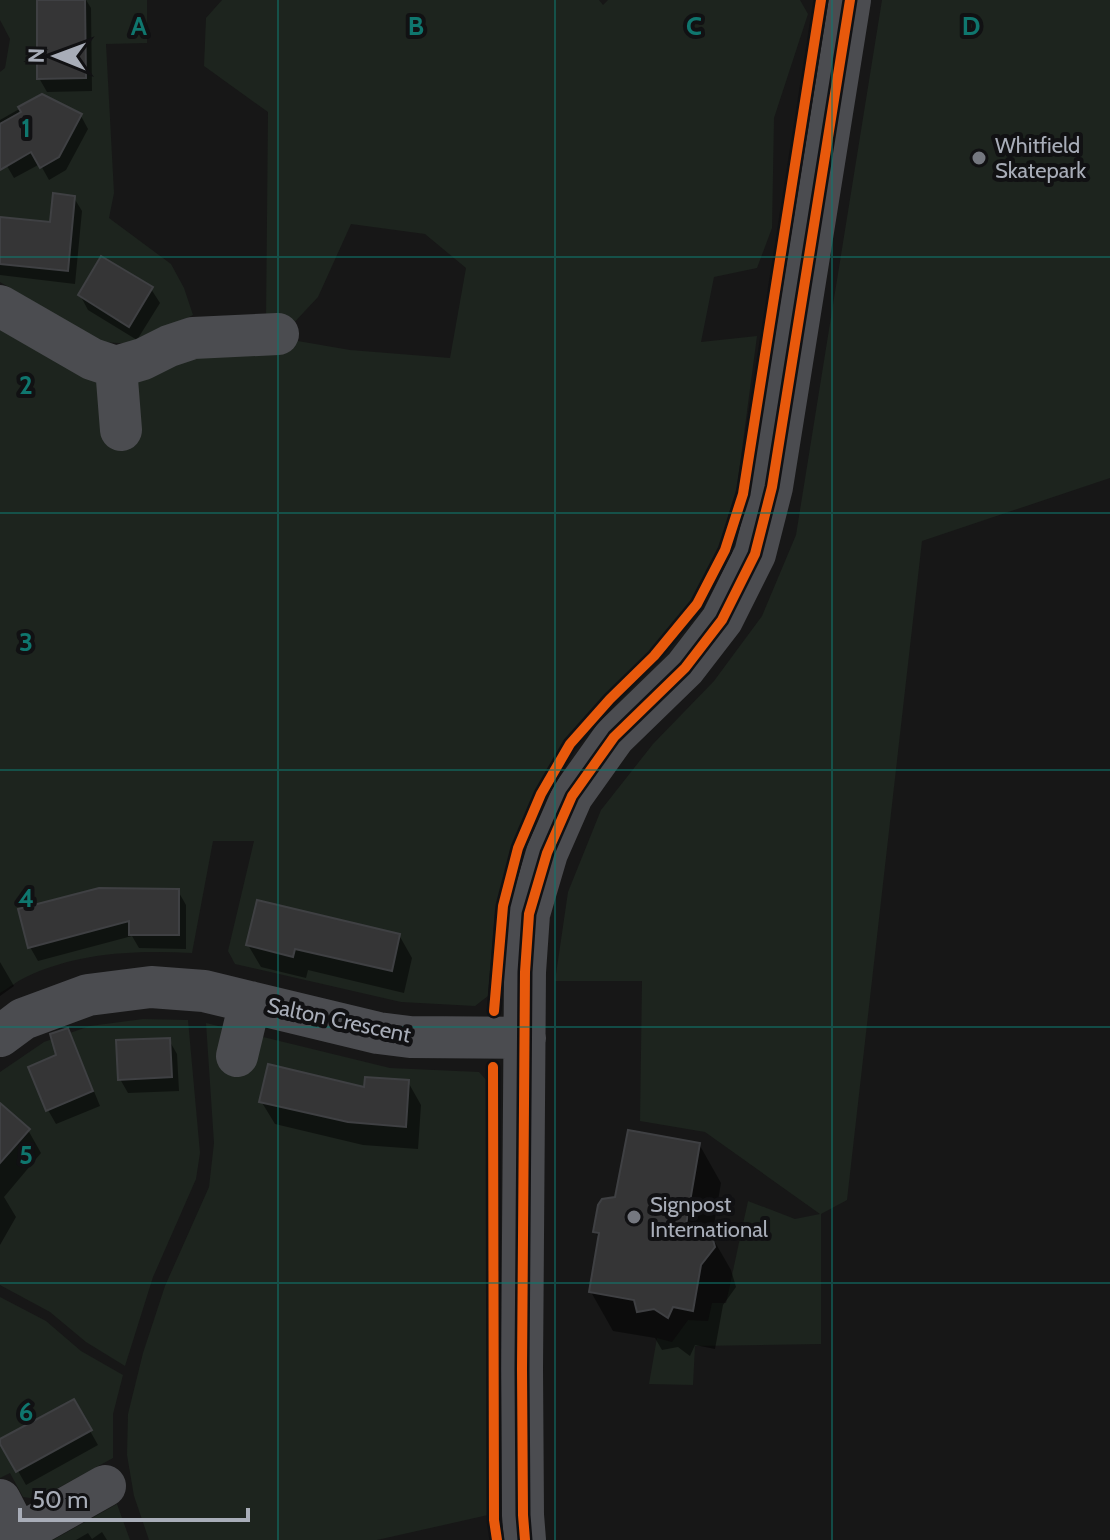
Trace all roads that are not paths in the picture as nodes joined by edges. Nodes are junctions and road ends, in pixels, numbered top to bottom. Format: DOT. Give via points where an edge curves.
graph roads {
  1 [pos="850,0"];
  2 [pos="0,306"];
  3 [pos="278,334"];
  4 [pos="116,367"];
  5 [pos="121,430"];
  6 [pos="250,1002"];
  7 [pos="0,1036"];
  8 [pos="525,1038"];
  9 [pos="237,1056"];
  10 [pos="105,1486"];
  11 [pos="9,1525"];
  12 [pos="525,1540"];
  1 -- 8 [label="street" via="772,487 755,554 722,620 685,668 614,737 572,796 529,914"];
  2 -- 4 [label="street" via="92,359"];
  3 -- 4 [label="street" via="193,338"];
  4 -- 5 [label="street"];
  6 -- 7 [label="street, Salton Crescent" via="151,987 88,995 23,1019"];
  6 -- 8 [label="street, Salton Crescent" via="399,1036"];
  6 -- 9 [label="street, Salton Crescent"];
  8 -- 12 [label="street"];
  10 -- 11 [label="street"];
}
